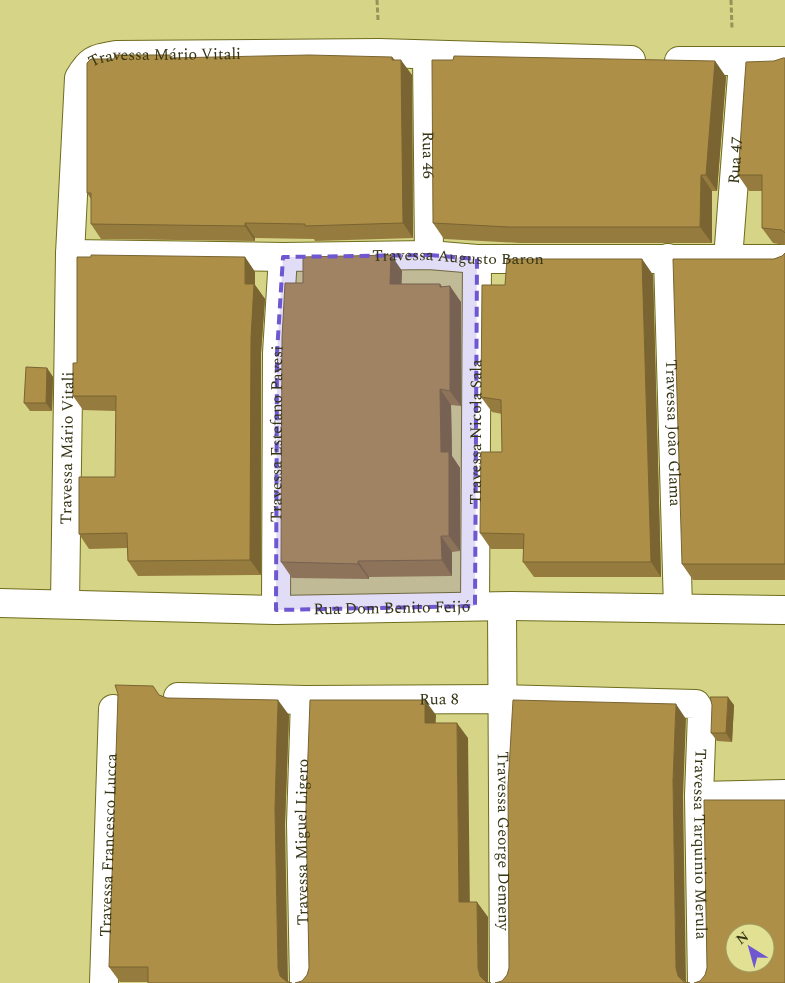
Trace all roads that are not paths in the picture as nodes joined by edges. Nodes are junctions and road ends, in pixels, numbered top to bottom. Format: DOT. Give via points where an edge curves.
graph roads {
  1 [pos="427,55"];
  2 [pos="785,61"];
  3 [pos="743,62"];
  4 [pos="70,254"];
  5 [pos="429,256"];
  6 [pos="283,257"];
  7 [pos="668,258"];
  8 [pos="477,259"];
  9 [pos="728,259"];
  10 [pos="785,259"];
  11 [pos="0,603"];
  12 [pos="65,603"];
  13 [pos="488,606"];
  14 [pos="678,608"];
  15 [pos="276,610"];
  16 [pos="785,610"];
  17 [pos="178,697"];
  18 [pos="502,699"];
  19 [pos="305,700"];
  20 [pos="699,706"];
  21 [pos="112,709"];
  22 [pos="785,794"];
  23 [pos="699,796"];
  24 [pos="104,983"];
  25 [pos="304,983"];
  26 [pos="504,983"];
  27 [pos="702,983"];
  1 -- 3 [label="street, Travessa Mário Vitali"];
  1 -- 4 [label="street, Travessa Mário Vitali" via="125,55 95,59 79,78"];
  1 -- 5 [label="street, Rua 46"];
  2 -- 3 [label="street, Travessa Mário Vitali"];
  3 -- 9 [label="street, Rua 47"];
  4 -- 6 [label="street, Travessa Augusto Baron"];
  4 -- 12 [label="street, Travessa Mário Vitali"];
  5 -- 6 [label="street, Travessa Augusto Baron"];
  5 -- 8 [label="street, Travessa Augusto Baron"];
  6 -- 15 [label="street, Travessa Estefano Pavesi" via="277,353"];
  7 -- 8 [label="street, Travessa Augusto Baron"];
  7 -- 9 [label="street, Travessa Augusto Baron"];
  7 -- 14 [label="street, Travessa João Glama"];
  8 -- 13 [label="street, Travessa Nicola Sala"];
  9 -- 10 [label="street, Travessa Augusto Baron"];
  11 -- 12 [label="street, Rua Dom Benito Feijó"];
  12 -- 15 [label="street, Rua Dom Benito Feijó"];
  13 -- 14 [label="street, Rua Dom Benito Feijó"];
  13 -- 15 [label="street, Rua Dom Benito Feijó"];
  13 -- 18 [label="street, Travessa Nicola Sala"];
  14 -- 16 [label="street, Rua Dom Benito Feijó"];
  17 -- 19 [label="street, Rua 8"];
  18 -- 19 [label="street, Rua 8"];
  18 -- 20 [label="street, Rua 8" via="692,703"];
  18 -- 26 [label="street, Travessa George Demeny"];
  19 -- 25 [label="street, Travessa Miguel Ligero" via="301,824"];
  20 -- 23 [label="street, Travessa Tarquinio Merula" via="702,713"];
  21 -- 24 [label="street, Travessa Francesco Lucca"];
  22 -- 23 [label="street"];
  23 -- 27 [label="street, Travessa Tarquinio Merula"];
}
